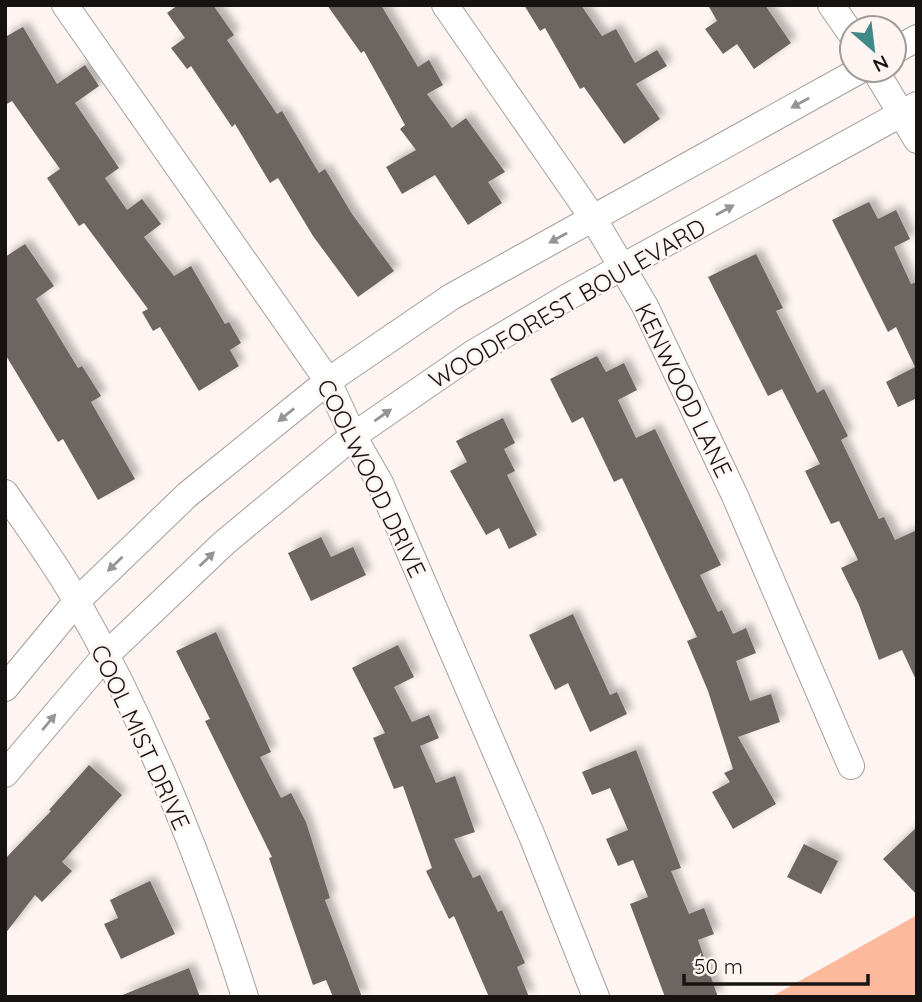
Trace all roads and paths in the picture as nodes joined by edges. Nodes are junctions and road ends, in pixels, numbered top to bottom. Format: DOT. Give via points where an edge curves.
graph roads {
  1 [pos="65,5"];
  2 [pos="445,5"];
  3 [pos="838,82"];
  4 [pos="887,84"];
  5 [pos="909,109"];
  6 [pos="917,140"];
  7 [pos="593,218"];
  8 [pos="624,267"];
  9 [pos="328,381"];
  10 [pos="354,436"];
  11 [pos="5,493"];
  12 [pos="77,601"];
  13 [pos="105,656"];
  14 [pos="5,688"];
  15 [pos="851,766"];
  16 [pos="5,774"];
  17 [pos="245,997"];
  18 [pos="596,997"];
  1 -- 9 [label="street, COOLWOOD DRIVE"];
  2 -- 7 [label="street, KENWOOD LANE"];
  3 -- 7 [label="street, one-way"];
  4 -- 5 [label="street"];
  5 -- 6 [label="street"];
  8 -- 5 [label="street, WOODFOREST BOULEVARD, one-way"];
  7 -- 8 [label="street, KENWOOD LANE"];
  7 -- 9 [label="street, one-way" via="452,297"];
  10 -- 8 [label="street, WOODFOREST BOULEVARD, one-way" via="472,354"];
  8 -- 15 [label="street, KENWOOD LANE" via="735,496"];
  9 -- 10 [label="street, COOLWOOD DRIVE"];
  9 -- 12 [label="street, one-way" via="187,495"];
  13 -- 10 [label="street, WOODFOREST BOULEVARD, one-way" via="224,543"];
  10 -- 18 [label="street, COOLWOOD DRIVE" via="380,483"];
  11 -- 12 [label="street, COOL MIST DRIVE"];
  12 -- 13 [label="street, COOL MIST DRIVE"];
  12 -- 14 [label="street"];
  16 -- 13 [label="street, WOODFOREST BOULEVARD, one-way"];
  13 -- 17 [label="street, COOL MIST DRIVE" via="166,784"];
}
